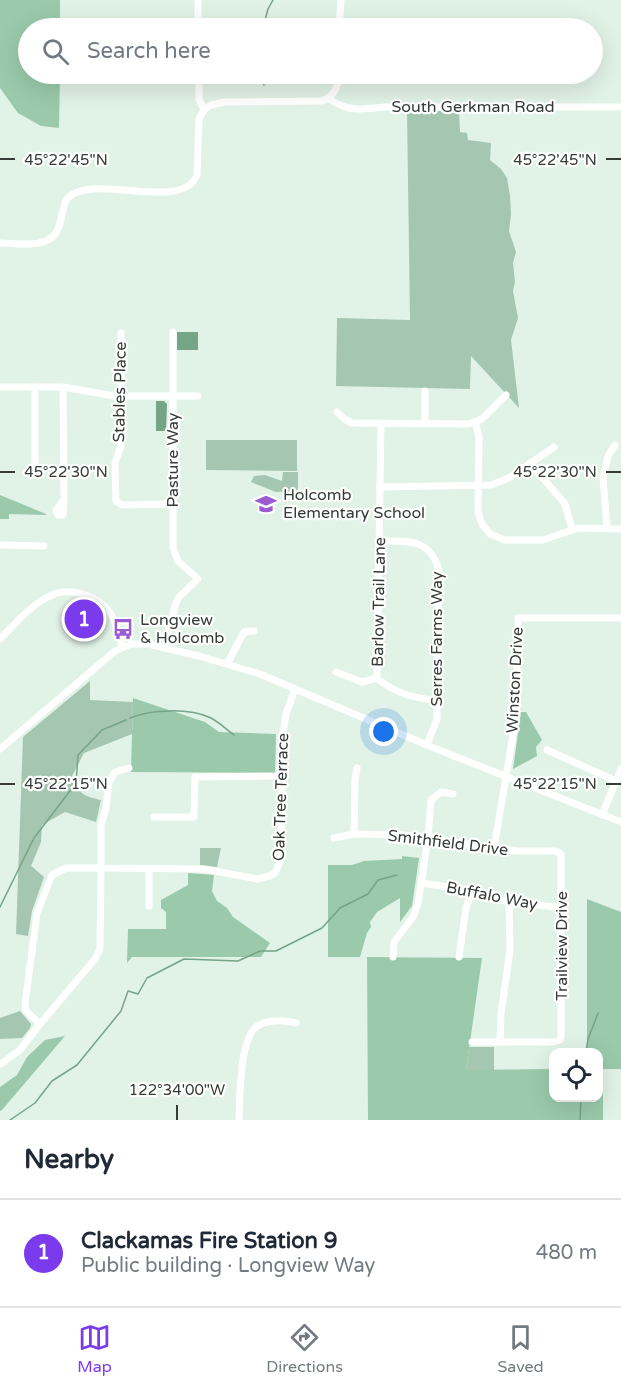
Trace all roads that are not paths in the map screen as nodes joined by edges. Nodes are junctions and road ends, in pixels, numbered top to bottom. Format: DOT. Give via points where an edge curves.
graph roads {
  1 [pos="198,0"];
  2 [pos="341,0"];
  3 [pos="198,18"];
  4 [pos="340,18"];
  5 [pos="199,84"];
  6 [pos="337,84"];
  7 [pos="328,98"];
  8 [pos="621,107"];
  9 [pos="204,110"];
  10 [pos="0,243"];
  11 [pos="173,332"];
  12 [pos="121,333"];
  13 [pos="0,387"];
  14 [pos="35,387"];
  15 [pos="63,387"];
  16 [pos="425,391"];
  17 [pos="506,395"];
  18 [pos="121,396"];
  19 [pos="173,396"];
  20 [pos="198,396"];
  21 [pos="337,412"];
  22 [pos="475,422"];
  23 [pos="381,423"];
  24 [pos="425,424"];
  25 [pos="615,445"];
  26 [pos="554,447"];
  27 [pos="530,463"];
  28 [pos="35,466"];
  29 [pos="380,487"];
  30 [pos="479,487"];
  31 [pos="64,499"];
  32 [pos="173,504"];
  33 [pos="607,527"];
  34 [pos="572,529"];
  35 [pos="621,529"];
  36 [pos="379,541"];
  37 [pos="0,545"];
  38 [pos="44,546"];
  39 [pos="621,618"];
  40 [pos="254,631"];
  41 [pos="0,639"];
  42 [pos="122,647"];
  43 [pos="164,648"];
  44 [pos="227,664"];
  45 [pos="336,672"];
  46 [pos="377,678"];
  47 [pos="296,689"];
  48 [pos="438,700"];
  49 [pos="428,745"];
  50 [pos="0,749"];
  51 [pos="547,750"];
  52 [pos="129,768"];
  53 [pos="357,768"];
  54 [pos="621,770"];
  55 [pos="281,776"];
  56 [pos="507,777"];
  57 [pos="616,781"];
  58 [pos="453,794"];
  59 [pos="602,815"];
  60 [pos="154,817"];
  61 [pos="621,822"];
  62 [pos="354,834"];
  63 [pos="334,838"];
  64 [pos="428,838"];
  65 [pos="494,848"];
  66 [pos="561,855"];
  67 [pos="101,868"];
  68 [pos="149,869"];
  69 [pos="421,883"];
  70 [pos="471,892"];
  71 [pos="509,902"];
  72 [pos="149,906"];
  73 [pos="562,908"];
  74 [pos="393,957"];
  75 [pos="459,957"];
  76 [pos="296,1023"];
  77 [pos="40,1024"];
  78 [pos="472,1042"];
  79 [pos="500,1042"];
  80 [pos="2,1064"];
  81 [pos="239,1120"];
  1 -- 3 [label="street"];
  2 -- 4 [label="street"];
  5 -- 9 [label="street"];
  6 -- 7 [label="street"];
  7 -- 8 [label="street, South Gerkman Road" via="341,107 353,109"];
  7 -- 9 [label="street" via="313,103 221,102"];
  9 -- 10 [label="street" via="198,123 197,172 188,186 167,191 79,192 66,200 58,229 50,239"];
  11 -- 19 [label="street, Pasture Way"];
  12 -- 18 [label="street, Stables Place"];
  13 -- 14 [label="street"];
  14 -- 15 [label="street"];
  14 -- 28 [label="street"];
  15 -- 18 [label="street"];
  15 -- 31 [label="street"];
  16 -- 24 [label="street"];
  17 -- 22 [label="street"];
  18 -- 19 [label="street"];
  18 -- 32 [label="street, Stables Place" via="116,501 122,505"];
  19 -- 20 [label="street"];
  19 -- 32 [label="street, Pasture Way"];
  21 -- 23 [label="street" via="352,423"];
  22 -- 24 [label="street"];
  22 -- 30 [label="street" via="479,436"];
  23 -- 24 [label="street"];
  23 -- 29 [label="street, Barlow Trail Lane"];
  25 -- 33 [label="street" via="603,478"];
  26 -- 27 [label="street"];
  27 -- 30 [label="street" via="501,483"];
  27 -- 34 [label="street" via="565,504"];
  29 -- 30 [label="street"];
  29 -- 36 [label="street, Barlow Trail Lane"];
  30 -- 34 [label="street" via="480,518 485,529 498,538 543,540"];
  32 -- 43 [label="street, Pasture Way" via="175,555 198,579 176,603"];
  33 -- 34 [label="street"];
  33 -- 35 [label="street"];
  36 -- 46 [label="street, Barlow Trail Lane"];
  36 -- 48 [label="street, Serres Farms Way" via="413,542 436,559"];
  37 -- 38 [label="street"];
  39 -- 56 [label="street, Winston Drive" via="518,618 516,717"];
  40 -- 44 [label="street" via="242,635"];
  41 -- 42 [label="street" via="48,597 76,592 96,600 109,611"];
  42 -- 43 [label="street" via="144,644"];
  42 -- 50 [label="street"];
  43 -- 44 [label="street"];
  44 -- 47 [label="street"];
  45 -- 46 [label="street" via="362,682"];
  46 -- 48 [label="street, Barlow Trail Lane" via="413,697"];
  47 -- 49 [label="street"];
  47 -- 55 [label="street, Oak Tree Terrace" via="284,722"];
  48 -- 49 [label="street, Serres Farms Way" via="437,719"];
  49 -- 56 [label="street"];
  51 -- 57 [label="street"];
  52 -- 67 [label="street" via="115,772 109,782 101,825"];
  53 -- 62 [label="street"];
  54 -- 57 [label="street"];
  55 -- 60 [label="street" via="195,777 194,817"];
  55 -- 68 [label="street, Oak Tree Terrace" via="281,859 270,876 257,879 204,869"];
  56 -- 59 [label="street"];
  56 -- 65 [label="street, Winston Drive"];
  57 -- 59 [label="street"];
  58 -- 64 [label="street" via="441,792 431,800"];
  59 -- 61 [label="street"];
  62 -- 63 [label="street, Smithfield Drive"];
  62 -- 64 [label="street, Smithfield Drive"];
  64 -- 65 [label="street, Smithfield Drive"];
  64 -- 69 [label="street"];
  65 -- 66 [label="street, Smithfield Drive" via="555,851"];
  66 -- 73 [label="street, Trailview Drive"];
  67 -- 68 [label="street, Oak Tree Terrace"];
  67 -- 77 [label="street" via="99,953"];
  67 -- 77 [label="street, Oak Tree Terrace" via="66,868 49,880 37,913 25,996 26,1011"];
  68 -- 72 [label="street"];
  69 -- 70 [label="street, Buffalo Way"];
  69 -- 74 [label="street" via="417,909 394,942"];
  70 -- 71 [label="street, Buffalo Way"];
  70 -- 75 [label="street"];
  71 -- 73 [label="street, Buffalo Way"];
  71 -- 79 [label="street" via="510,950"];
  73 -- 79 [label="street, Trailview Drive" via="560,1040"];
  76 -- 81 [label="street" via="273,1021 254,1029 240,1075"];
  77 -- 80 [label="street" via="20,1050"];
  78 -- 79 [label="street"];
}
